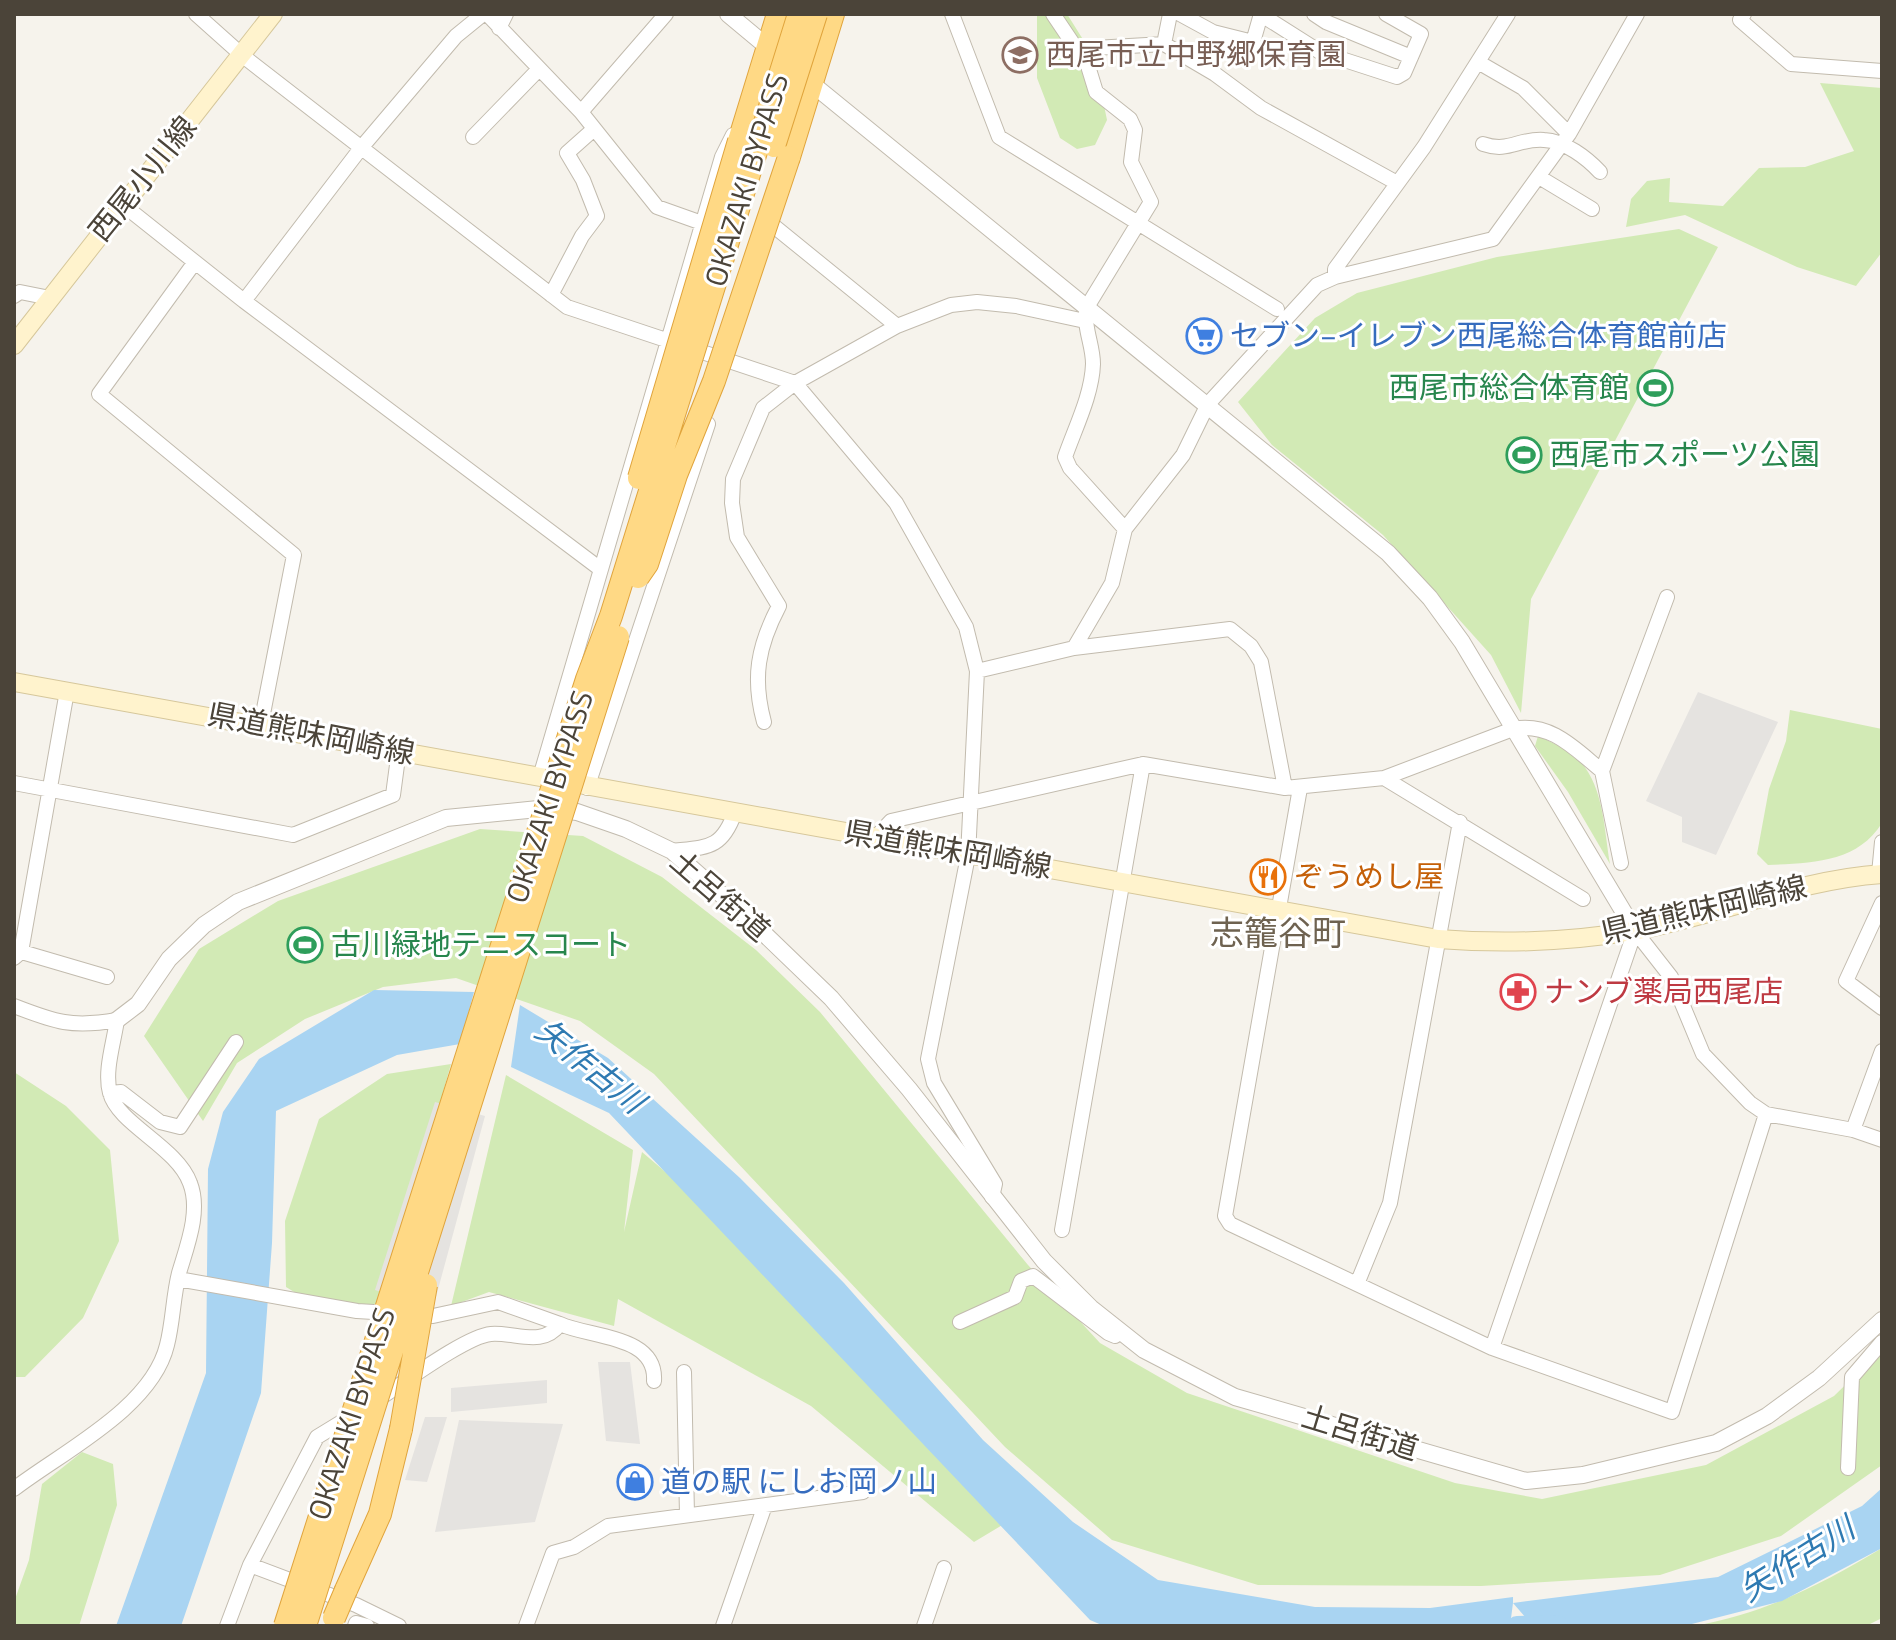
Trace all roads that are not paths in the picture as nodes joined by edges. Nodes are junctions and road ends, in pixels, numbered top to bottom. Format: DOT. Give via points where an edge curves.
graph roads {
  1 [pos="196,14"];
  2 [pos="273,14"];
  3 [pos="485,14"];
  4 [pos="506,14"];
  5 [pos="666,14"];
  6 [pos="728,14"];
  7 [pos="778,14"];
  8 [pos="799,14"];
  9 [pos="816,14"];
  10 [pos="833,14"];
  11 [pos="952,14"];
  12 [pos="1053,14"];
  13 [pos="1170,14"];
  14 [pos="1180,14"];
  15 [pos="1260,14"];
  16 [pos="1386,14"];
  17 [pos="1508,14"];
  18 [pos="1637,14"];
  19 [pos="1744,14"];
  20 [pos="1324,17"];
  21 [pos="499,28"];
  22 [pos="1164,44"];
  23 [pos="1311,46"];
  24 [pos="768,47"];
  25 [pos="1077,49"];
  26 [pos="243,56"];
  27 [pos="1411,57"];
  28 [pos="1478,62"];
  29 [pos="1881,66"];
  30 [pos="539,69"];
  31 [pos="812,84"];
  32 [pos="581,112"];
  33 [pos="800,124"];
  34 [pos="594,129"];
  35 [pos="741,134"];
  36 [pos="473,137"];
  37 [pos="1565,139"];
  38 [pos="1483,144"];
  39 [pos="361,148"];
  40 [pos="1600,172"];
  41 [pos="1539,177"];
  42 [pos="1397,183"];
  43 [pos="122,204"];
  44 [pos="1592,209"];
  45 [pos="702,223"];
  46 [pos="1138,223"];
  47 [pos="775,227"];
  48 [pos="195,262"];
  49 [pos="1335,277"];
  50 [pos="551,295"];
  51 [pos="14,296"];
  52 [pos="50,298"];
  53 [pos="244,301"];
  54 [pos="1277,309"];
  55 [pos="1086,314"];
  56 [pos="897,326"];
  57 [pos="666,339"];
  58 [pos="14,345"];
  59 [pos="732,360"];
  60 [pos="795,383"];
  61 [pos="1208,404"];
  62 [pos="1125,529"];
  63 [pos="599,568"];
  64 [pos="638,577"];
  65 [pos="1667,597"];
  66 [pos="611,616"];
  67 [pos="1074,648"];
  68 [pos="977,671"];
  69 [pos="14,682"];
  70 [pos="67,691"];
  71 [pos="764,722"];
  72 [pos="261,724"];
  73 [pos="1513,729"];
  74 [pos="399,750"];
  75 [pos="1143,764"];
  76 [pos="1602,771"];
  77 [pos="540,777"];
  78 [pos="1384,778"];
  79 [pos="14,783"];
  80 [pos="587,788"];
  81 [pos="1293,788"];
  82 [pos="52,789"];
  83 [pos="972,805"];
  84 [pos="735,812"];
  85 [pos="1460,822"];
  86 [pos="876,837"];
  87 [pos="1882,842"];
  88 [pos="672,851"];
  89 [pos="968,856"];
  90 [pos="1621,863"];
  91 [pos="1880,874"];
  92 [pos="1122,881"];
  93 [pos="1583,899"];
  94 [pos="1882,903"];
  95 [pos="1279,911"];
  96 [pos="1635,931"];
  97 [pos="1438,939"];
  98 [pos="16,953"];
  99 [pos="107,977"];
  100 [pos="14,1006"];
  101 [pos="1882,1008"];
  102 [pos="117,1020"];
  103 [pos="83,1026"];
  104 [pos="236,1042"];
  105 [pos="113,1046"];
  106 [pos="1882,1051"];
  107 [pos="110,1093"];
  108 [pos="471,1099"];
  109 [pos="1766,1114"];
  110 [pos="1853,1130"];
  111 [pos="1882,1140"];
  112 [pos="992,1197"];
  113 [pos="1062,1230"];
  114 [pos="178,1279"];
  115 [pos="1357,1284"];
  116 [pos="1882,1320"];
  117 [pos="960,1322"];
  118 [pos="560,1324"];
  119 [pos="1121,1332"];
  120 [pos="1882,1342"];
  121 [pos="1492,1348"];
  122 [pos="684,1372"];
  123 [pos="654,1381"];
  124 [pos="1848,1468"];
  125 [pos="14,1489"];
  126 [pos="863,1492"];
  127 [pos="764,1508"];
  128 [pos="687,1515"];
  129 [pos="305,1564"];
  130 [pos="250,1565"];
  131 [pos="944,1568"];
  132 [pos="340,1623"];
  133 [pos="227,1626"];
  134 [pos="276,1626"];
  135 [pos="285,1626"];
  136 [pos="305,1626"];
  137 [pos="367,1626"];
  138 [pos="399,1626"];
  139 [pos="526,1626"];
  140 [pos="723,1626"];
  141 [pos="924,1626"];
  1 -- 26 [label="street"];
  2 -- 26 [label="main road, 西尾小川線"];
  3 -- 21 [label="street"];
  3 -- 39 [label="street" via="456,36"];
  4 -- 21 [label="street"];
  5 -- 32 [label="street"];
  6 -- 24 [label="street"];
  7 -- 24 [label="highway"];
  8 -- 66 [label="highway, OKAZAKI BYPASS, bridge"];
  9 -- 64 [label="highway, OKAZAKI BYPASS, bridge"];
  10 -- 31 [label="highway"];
  11 -- 46 [label="street" via="999,137"];
  12 -- 25 [label="street"];
  13 -- 22 [label="street"];
  14 -- 15 [label="street" via="1213,32 1253,42"];
  15 -- 23 [label="street"];
  16 -- 27 [label="street" via="1421,34"];
  17 -- 28 [label="street"];
  18 -- 37 [label="street"];
  19 -- 29 [label="street" via="1740,20 1791,64"];
  20 -- 23 [label="street"];
  20 -- 27 [label="street"];
  21 -- 30 [label="street"];
  22 -- 25 [label="street"];
  22 -- 42 [label="street" via="1261,108"];
  23 -- 27 [label="street" via="1386,76 1404,73"];
  24 -- 31 [label="street"];
  24 -- 35 [label="highway"];
  25 -- 46 [label="street" via="1096,92 1120,108 1135,130 1131,162 1151,202"];
  26 -- 39 [label="street"];
  26 -- 43 [label="main road, 西尾小川線"];
  28 -- 37 [label="street" via="1523,88"];
  28 -- 42 [label="street"];
  30 -- 32 [label="street"];
  30 -- 36 [label="street"];
  31 -- 33 [label="highway"];
  31 -- 55 [label="street"];
  32 -- 34 [label="street"];
  33 -- 47 [label="street" via="801,142"];
  33 -- 64 [label="highway, bridge" via="714,381"];
  34 -- 45 [label="street" via="657,207"];
  34 -- 50 [label="street" via="567,153 597,216"];
  35 -- 45 [label="street" via="729,139"];
  35 -- 66 [label="highway, bridge" via="613,573"];
  37 -- 38 [label="street" via="1498,151"];
  37 -- 40 [label="street"];
  37 -- 41 [label="street"];
  39 -- 50 [label="street"];
  39 -- 53 [label="street"];
  41 -- 44 [label="street"];
  41 -- 49 [label="street" via="1493,239"];
  42 -- 49 [label="street" via="1335,269"];
  43 -- 48 [label="street"];
  43 -- 52 [label="main road, 西尾小川線"];
  45 -- 57 [label="street"];
  46 -- 54 [label="street"];
  46 -- 55 [label="street"];
  47 -- 56 [label="street"];
  47 -- 59 [label="street"];
  48 -- 53 [label="street"];
  48 -- 72 [label="street" via="99,394 294,555"];
  49 -- 61 [label="street" via="1317,285"];
  50 -- 57 [label="street" via="567,307"];
  51 -- 52 [label="street" via="20,292"];
  52 -- 58 [label="main road, 西尾小川線"];
  53 -- 63 [label="street"];
  55 -- 56 [label="street" via="977,302 951,305"];
  55 -- 61 [label="street"];
  55 -- 62 [label="street" via="1093,362 1065,457"];
  56 -- 60 [label="street"];
  57 -- 59 [label="street"];
  57 -- 63 [label="street"];
  59 -- 60 [label="street"];
  59 -- 80 [label="street"];
  60 -- 68 [label="street" via="896,503 966,627"];
  60 -- 71 [label="street" via="763,408 733,479 737,537 779,606 763,636 756,672"];
  61 -- 62 [label="street" via="1183,455"];
  61 -- 73 [label="street" via="1388,553 1462,642"];
  62 -- 67 [label="street" via="1112,583"];
  63 -- 77 [label="street"];
  64 -- 108 [label="highway, OKAZAKI BYPASS, bridge"];
  65 -- 76 [label="street"];
  66 -- 129 [label="highway, OKAZAKI BYPASS, bridge"];
  67 -- 68 [label="street"];
  67 -- 81 [label="street" via="1230,629 1261,662"];
  68 -- 83 [label="street"];
  69 -- 70 [label="main road, 県道熊味岡崎線"];
  70 -- 72 [label="main road, 県道熊味岡崎線"];
  70 -- 82 [label="street"];
  72 -- 74 [label="main road, 県道熊味岡崎線"];
  73 -- 76 [label="street" via="1535,725 1567,742"];
  73 -- 78 [label="street"];
  73 -- 96 [label="street"];
  74 -- 77 [label="main road, 県道熊味岡崎線"];
  74 -- 82 [label="street" via="393,795 293,835"];
  75 -- 81 [label="street"];
  75 -- 83 [label="street"];
  75 -- 92 [label="street"];
  76 -- 90 [label="street"];
  77 -- 80 [label="main road, 県道熊味岡崎線"];
  78 -- 81 [label="street"];
  78 -- 85 [label="street"];
  79 -- 82 [label="street"];
  80 -- 84 [label="main road, 県道熊味岡崎線"];
  81 -- 95 [label="street"];
  82 -- 98 [label="street"];
  83 -- 86 [label="street" via="891,821"];
  83 -- 89 [label="street"];
  84 -- 86 [label="main road, 県道熊味岡崎線"];
  84 -- 88 [label="street" via="727,835 708,847"];
  85 -- 93 [label="street"];
  85 -- 97 [label="street"];
  86 -- 89 [label="main road, 県道熊味岡崎線"];
  87 -- 91 [label="street"];
  88 -- 102 [label="street, 土呂街道" via="577,812 548,808 446,818 238,902 169,959 138,1004"];
  88 -- 112 [label="street, 土呂街道" via="831,998"];
  89 -- 92 [label="main road, 県道熊味岡崎線"];
  89 -- 112 [label="street" via="928,1059 934,1083 995,1184"];
  91 -- 96 [label="main road, 県道熊味岡崎線" via="1756,897"];
  92 -- 95 [label="main road, 県道熊味岡崎線"];
  92 -- 113 [label="street"];
  94 -- 101 [label="street" via="1846,981"];
  95 -- 97 [label="main road, 県道熊味岡崎線"];
  95 -- 115 [label="street" via="1225,1216 1230,1224"];
  96 -- 97 [label="main road, 県道熊味岡崎線" via="1504,943"];
  96 -- 109 [label="street" via="1671,977 1703,1054"];
  96 -- 121 [label="street"];
  97 -- 115 [label="street" via="1390,1203"];
  98 -- 99 [label="street"];
  100 -- 103 [label="street"];
  102 -- 103 [label="street"];
  102 -- 105 [label="street"];
  103 -- 105 [label="street" via="100,1030"];
  104 -- 107 [label="street" via="180,1127 160,1122 121,1092"];
  105 -- 107 [label="street"];
  106 -- 110 [label="street"];
  107 -- 114 [label="street" via="116,1105 171,1155 191,1184 193,1218"];
  108 -- 132 [label="highway, bridge" via="475,1109 421,1305 401,1429 380,1514 346,1590"];
  108 -- 136 [label="highway, OKAZAKI BYPASS, bridge"];
  109 -- 110 [label="street"];
  109 -- 121 [label="street" via="1672,1412"];
  110 -- 111 [label="street"];
  112 -- 119 [label="street, 土呂街道" via="1044,1261"];
  114 -- 118 [label="street" via="357,1311 433,1316 498,1302"];
  114 -- 125 [label="street" via="167,1348 148,1382 125,1409"];
  115 -- 121 [label="street"];
  116 -- 119 [label="street, 土呂街道" via="1788,1401 1716,1443 1583,1475 1526,1481 1235,1397 1144,1350"];
  117 -- 119 [label="street" via="1015,1297 1021,1281 1030,1276 1108,1333"];
  118 -- 123 [label="street" via="631,1343 649,1359"];
  118 -- 130 [label="street" via="542,1338 488,1334 466,1344 317,1437"];
  120 -- 124 [label="street" via="1852,1377"];
  122 -- 128 [label="street"];
  126 -- 127 [label="street"];
  127 -- 128 [label="street"];
  127 -- 140 [label="street"];
  128 -- 139 [label="street" via="608,1526 553,1553"];
  129 -- 134 [label="highway" via="295,1572"];
  129 -- 135 [label="highway, OKAZAKI BYPASS, bridge"];
  130 -- 133 [label="street"];
  130 -- 138 [label="street"];
  131 -- 141 [label="street"];
  132 -- 137 [label="street"];
}
